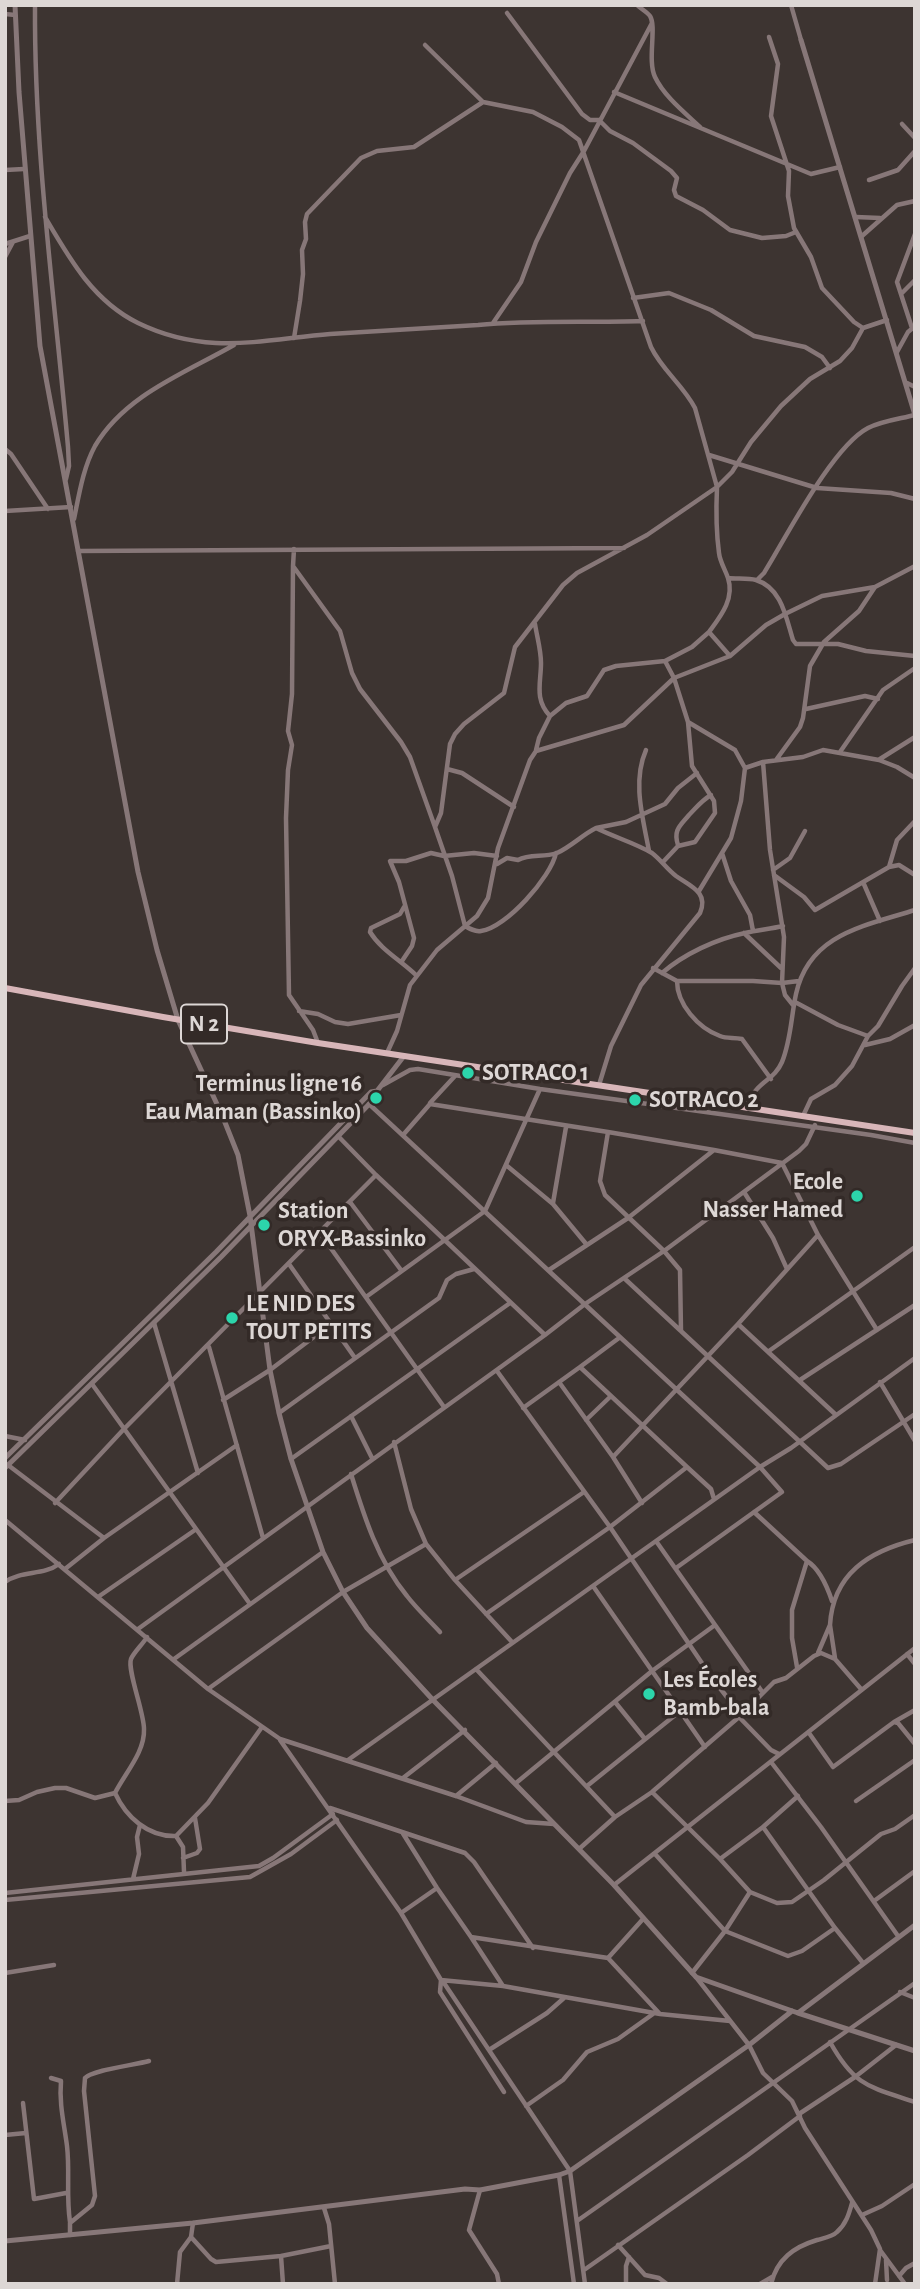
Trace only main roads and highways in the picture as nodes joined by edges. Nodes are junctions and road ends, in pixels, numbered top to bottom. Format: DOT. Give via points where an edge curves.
graph roads {
  1 [pos="5,988"];
  2 [pos="915,1133"];
  1 -- 2 [label="main road, N 2" via="318,1043"];
}
